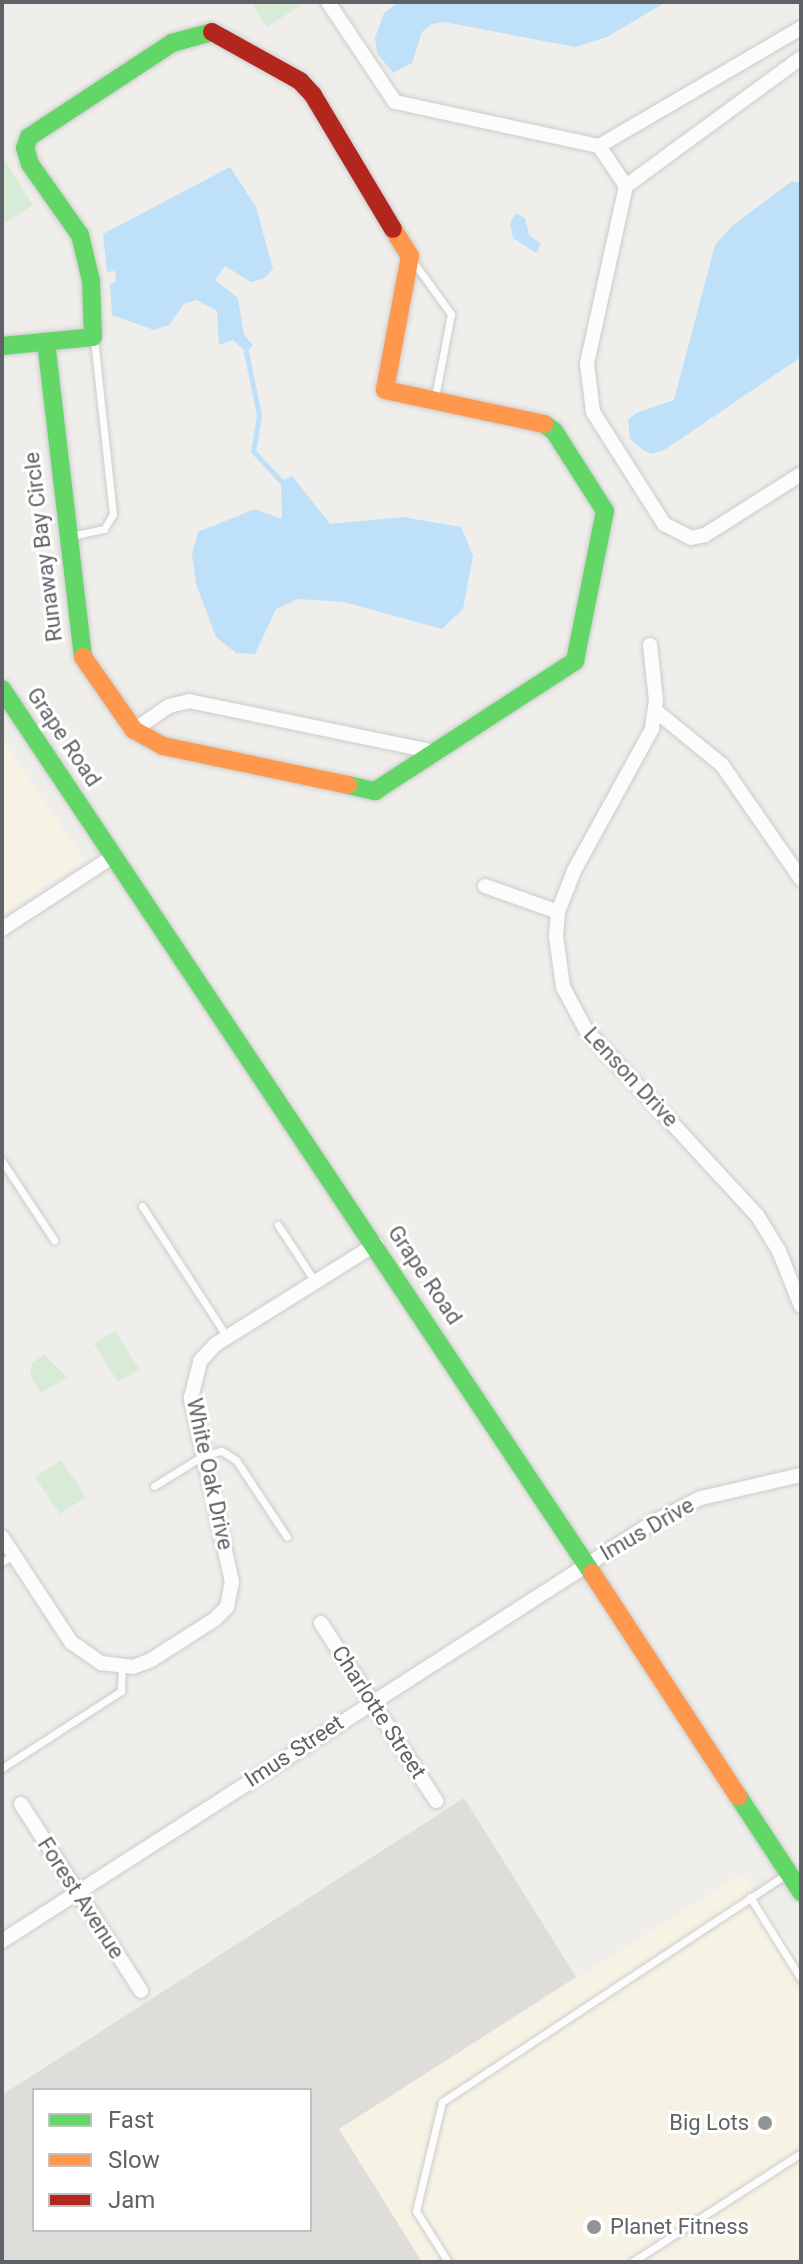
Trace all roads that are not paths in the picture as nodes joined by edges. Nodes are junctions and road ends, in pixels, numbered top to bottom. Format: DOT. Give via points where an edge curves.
graph roads {
  1 [pos="328,2"];
  2 [pos="801,28"];
  3 [pos="801,58"];
  4 [pos="599,146"];
  5 [pos="626,186"];
  6 [pos="410,256"];
  7 [pos="93,337"];
  8 [pos="46,342"];
  9 [pos="2,346"];
  10 [pos="435,400"];
  11 [pos="801,474"];
  12 [pos="65,536"];
  13 [pos="650,645"];
  14 [pos="2,689"];
  15 [pos="656,711"];
  16 [pos="134,730"];
  17 [pos="436,752"];
  18 [pos="115,855"];
  19 [pos="801,879"];
  20 [pos="485,886"];
  21 [pos="558,912"];
  22 [pos="2,929"];
  23 [pos="2,1161"];
  24 [pos="142,1206"];
  25 [pos="278,1225"];
  26 [pos="54,1240"];
  27 [pos="376,1244"];
  28 [pos="314,1280"];
  29 [pos="801,1306"];
  30 [pos="227,1337"];
  31 [pos="204,1455"];
  32 [pos="801,1475"];
  33 [pos="154,1486"];
  34 [pos="2,1537"];
  35 [pos="287,1537"];
  36 [pos="8,1558"];
  37 [pos="588,1564"];
  38 [pos="321,1623"];
  39 [pos="122,1667"];
  40 [pos="372,1701"];
  41 [pos="2,1768"];
  42 [pos="436,1801"];
  43 [pos="21,1804"];
  44 [pos="788,1873"];
  45 [pos="76,1892"];
  46 [pos="801,1892"];
  47 [pos="750,1897"];
  48 [pos="2,1941"];
  49 [pos="801,1979"];
  50 [pos="141,1991"];
  51 [pos="801,2153"];
  52 [pos="448,2262"];
  53 [pos="632,2262"];
  1 -- 4 [label="street" via="395,102"];
  2 -- 4 [label="street"];
  3 -- 5 [label="street"];
  4 -- 5 [label="street"];
  5 -- 11 [label="street" via="587,363 593,412 664,524 691,538 705,535"];
  6 -- 7 [label="street" via="388,213 300,81 223,37 206,30 193,33 40,127 25,148 80,235 91,281"];
  6 -- 10 [label="lane" via="451,314"];
  6 -- 10 [label="street, Runaway Bay Circle" via="385,390"];
  7 -- 8 [label="street"];
  7 -- 12 [label="lane" via="113,514 104,529"];
  8 -- 9 [label="street"];
  8 -- 12 [label="street, Runaway Bay Circle"];
  10 -- 17 [label="street, Runaway Bay Circle" via="537,420 554,431 605,511 575,661"];
  12 -- 16 [label="street, Runaway Bay Circle" via="80,653"];
  13 -- 15 [label="street, Lenson Drive"];
  14 -- 18 [label="street, Grape Road"];
  15 -- 19 [label="street" via="722,765"];
  15 -- 21 [label="street, Lenson Drive" via="646,741 574,871"];
  16 -- 17 [label="street" via="169,706 189,701"];
  16 -- 17 [label="street, Runaway Bay Circle" via="163,746 375,791"];
  18 -- 22 [label="street"];
  18 -- 27 [label="street, Grape Road"];
  20 -- 21 [label="street"];
  21 -- 29 [label="street, Lenson Drive" via="558,964 573,1010 757,1215 779,1251"];
  23 -- 26 [label="lane"];
  24 -- 30 [label="lane"];
  25 -- 28 [label="lane"];
  27 -- 28 [label="street, White Oak Drive"];
  27 -- 37 [label="street, Grape Road"];
  28 -- 30 [label="street, White Oak Drive"];
  30 -- 31 [label="street, White Oak Drive" via="200,1361 193,1378 191,1398"];
  31 -- 33 [label="lane"];
  31 -- 35 [label="lane" via="222,1451 236,1460"];
  31 -- 39 [label="street, White Oak Drive" via="232,1596 215,1619 194,1633 151,1660"];
  32 -- 37 [label="street, Imus Drive" via="701,1498"];
  34 -- 36 [label="street"];
  36 -- 39 [label="street, White Oak Drive" via="71,1642 101,1663"];
  37 -- 40 [label="street, Imus Street"];
  37 -- 44 [label="street, Grape Road"];
  38 -- 40 [label="street, Charlotte Street"];
  39 -- 41 [label="lane" via="121,1691"];
  40 -- 42 [label="street, Charlotte Street"];
  40 -- 45 [label="street, Imus Street"];
  43 -- 45 [label="street, Forest Avenue"];
  44 -- 46 [label="street, Grape Road"];
  44 -- 47 [label="lane"];
  45 -- 48 [label="street, Imus Street"];
  45 -- 50 [label="street, Forest Avenue"];
  47 -- 49 [label="lane"];
  47 -- 52 [label="lane" via="442,2102 416,2211"];
  51 -- 53 [label="lane"];
}
